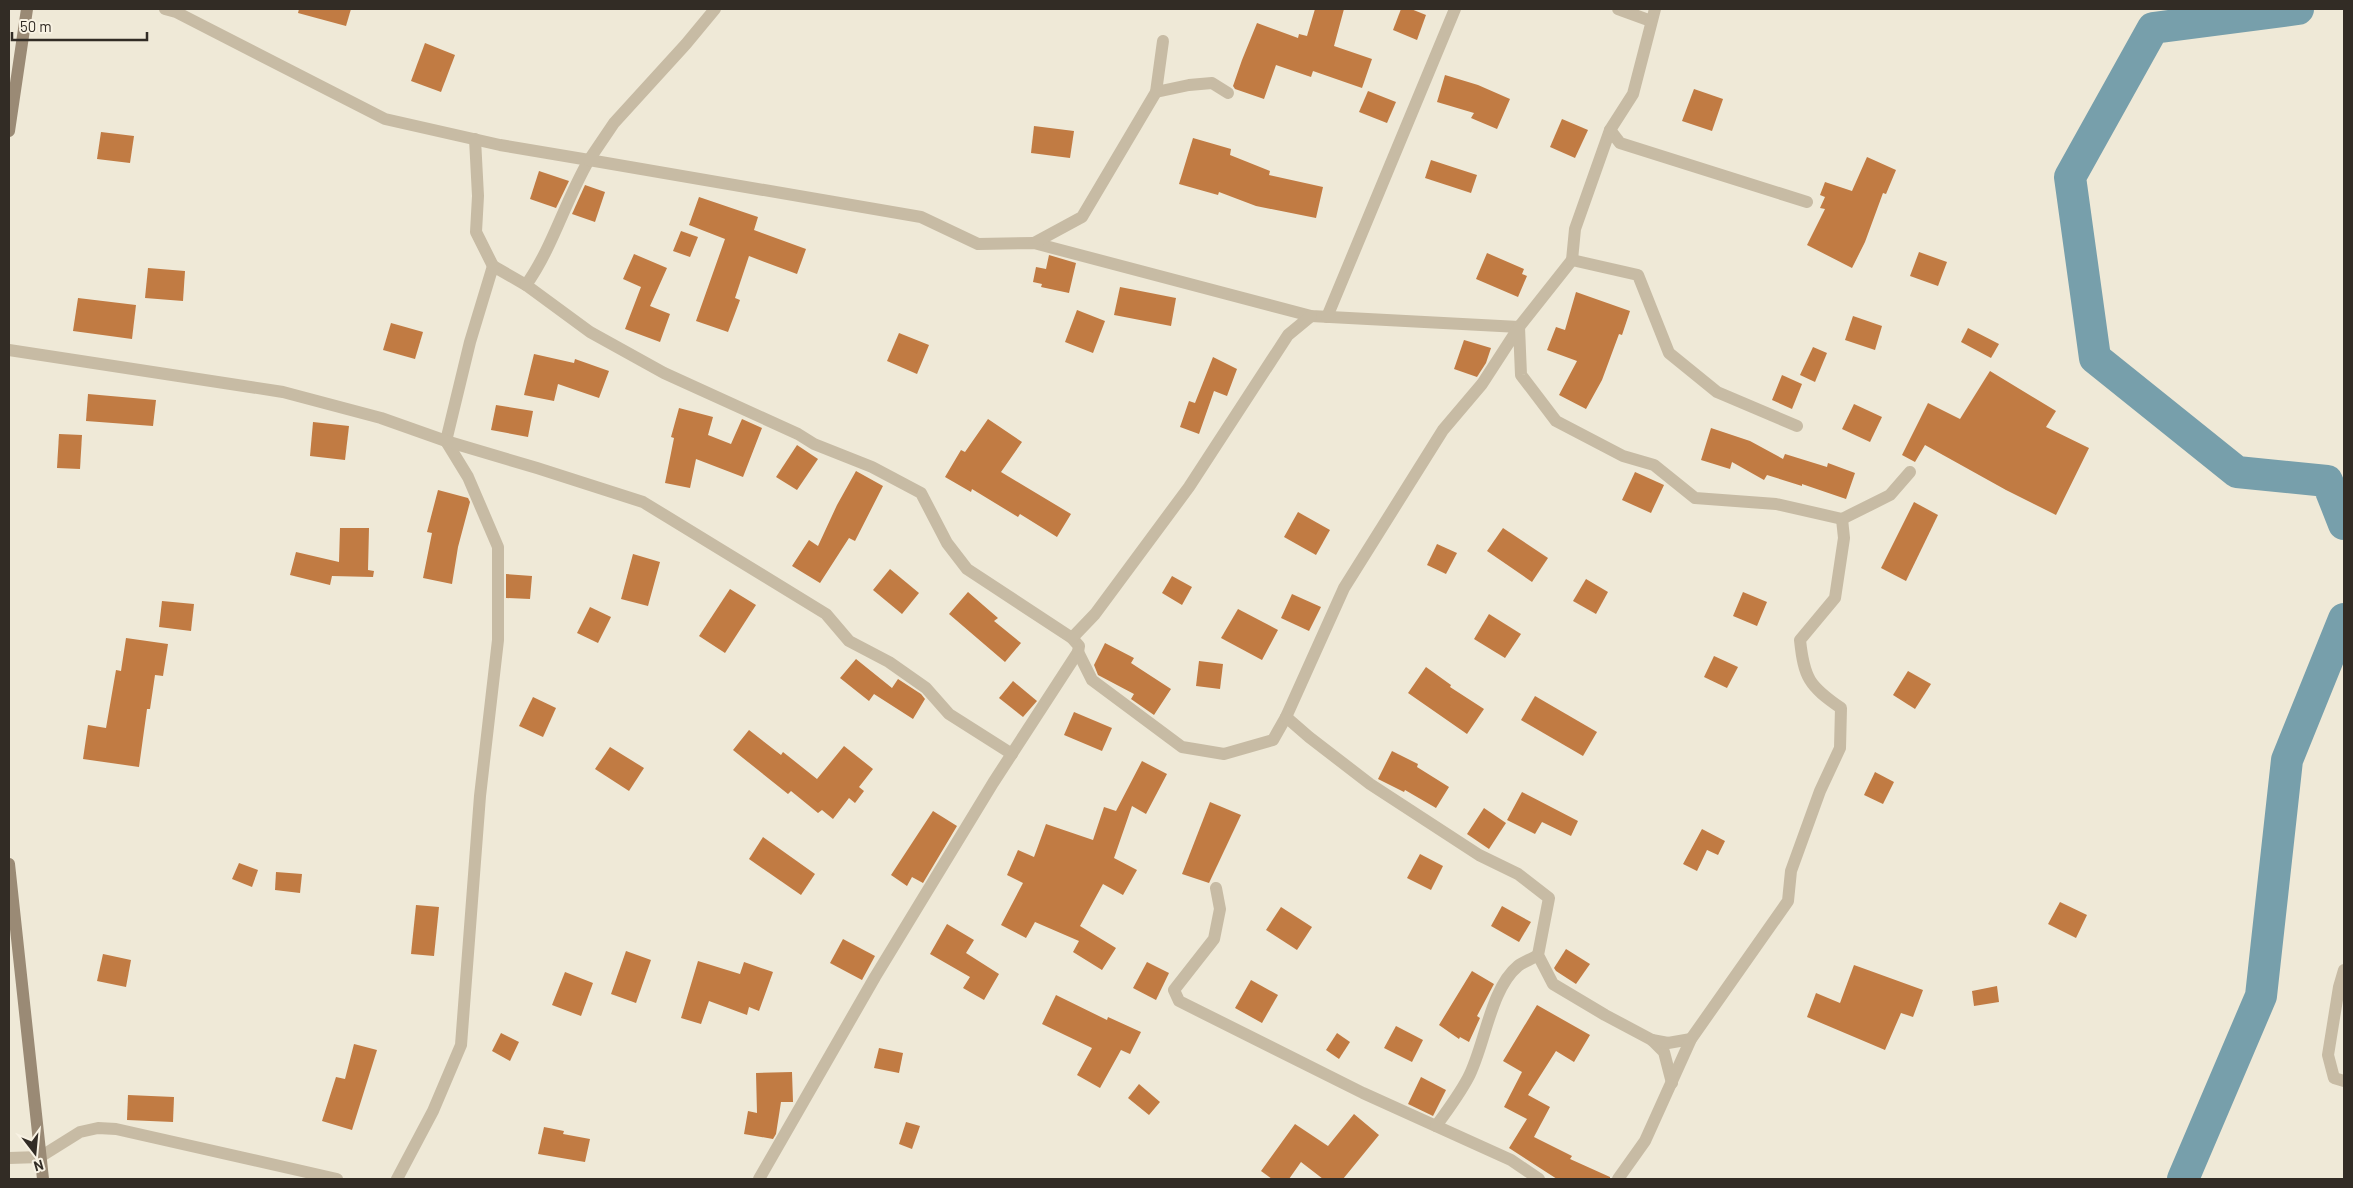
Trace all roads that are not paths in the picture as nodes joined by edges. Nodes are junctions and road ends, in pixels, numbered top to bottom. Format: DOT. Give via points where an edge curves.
graph roads {
  1 [pos="27,9"];
  2 [pos="165,9"];
  3 [pos="715,9"];
  4 [pos="1455,9"];
  5 [pos="1618,9"];
  6 [pos="1655,9"];
  7 [pos="1650,22"];
  8 [pos="1163,41"];
  9 [pos="1156,92"];
  10 [pos="1228,93"];
  11 [pos="1610,130"];
  12 [pos="9,131"];
  13 [pos="475,140"];
  14 [pos="589,160"];
  15 [pos="1807,202"];
  16 [pos="1034,243"];
  17 [pos="1572,260"];
  18 [pos="493,266"];
  19 [pos="526,285"];
  20 [pos="1311,316"];
  21 [pos="1327,317"];
  22 [pos="1519,327"];
  23 [pos="9,350"];
  24 [pos="1797,426"];
  25 [pos="446,441"];
  26 [pos="1910,472"];
  27 [pos="1842,519"];
  28 [pos="1072,638"];
  29 [pos="1078,652"];
  30 [pos="1286,717"];
  31 [pos="1012,754"];
  32 [pos="9,864"];
  33 [pos="1216,888"];
  34 [pos="1538,955"];
  35 [pos="2344,970"];
  36 [pos="1691,1039"];
  37 [pos="1652,1040"];
  38 [pos="2344,1081"];
  39 [pos="1672,1083"];
  40 [pos="1436,1126"];
  41 [pos="40,1157"];
  42 [pos="9,1158"];
  43 [pos="43,1179"];
  44 [pos="337,1179"];
  45 [pos="397,1179"];
  46 [pos="759,1179"];
  47 [pos="1539,1179"];
  48 [pos="1618,1179"];
  1 -- 12 [label="main road"];
  2 -- 13 [label="street" via="385,120"];
  3 -- 14 [label="street" via="614,124"];
  4 -- 21 [label="street"];
  5 -- 7 [label="street"];
  6 -- 7 [label="street"];
  7 -- 11 [label="street" via="1641,71 1633,94"];
  8 -- 9 [label="street"];
  9 -- 10 [label="street" via="1189,84 1212,83"];
  9 -- 16 [label="street" via="1082,217"];
  11 -- 15 [label="street" via="1620,143"];
  11 -- 17 [label="street" via="1575,229"];
  13 -- 14 [label="street"];
  13 -- 18 [label="street" via="476,232"];
  14 -- 16 [label="street" via="921,217 978,244"];
  14 -- 19 [label="street" via="541,263"];
  16 -- 20 [label="street"];
  17 -- 22 [label="street"];
  17 -- 24 [label="street" via="1638,275 1669,353 1718,392"];
  18 -- 19 [label="street"];
  18 -- 25 [label="street"];
  19 -- 28 [label="street" via="590,332 664,373 814,444 872,467 921,493 947,543 967,569"];
  20 -- 21 [label="street"];
  20 -- 28 [label="street" via="1288,335 1189,486 1095,614"];
  21 -- 22 [label="street"];
  22 -- 27 [label="street" via="1521,375 1556,421 1623,456 1654,464 1695,498 1776,504"];
  22 -- 30 [label="street" via="1482,384 1443,430 1344,588"];
  23 -- 25 [label="street" via="283,392 381,418"];
  25 -- 31 [label="street" via="643,502 826,614 849,641 889,662 926,688 949,714"];
  25 -- 45 [label="street" via="468,477 498,547 498,640 480,796 461,1045 433,1110"];
  26 -- 27 [label="street" via="1890,495"];
  27 -- 36 [label="street" via="1844,538 1834,598 1800,640 1803,667 1818,692 1841,708 1840,748 1820,791 1791,871 1788,901"];
  28 -- 29 [label="street" via="1079,646"];
  29 -- 30 [label="street" via="1092,680 1182,747 1224,754 1272,740"];
  29 -- 31 [label="street"];
  30 -- 34 [label="street" via="1370,784 1479,855 1518,874 1549,898"];
  31 -- 46 [label="street" via="875,977"];
  32 -- 41 [label="main road"];
  33 -- 40 [label="street" via="1220,910 1214,939 1174,990 1179,1001"];
  34 -- 37 [label="street" via="1553,984"];
  34 -- 40 [label="street" via="1518,966 1506,980 1468,1078"];
  35 -- 38 [label="street" via="2328,1055 2334,1078"];
  36 -- 37 [label="street"];
  36 -- 39 [label="street"];
  37 -- 39 [label="street" via="1664,1052"];
  39 -- 48 [label="street" via="1646,1141"];
  40 -- 47 [label="street" via="1512,1160"];
  41 -- 42 [label="street"];
  41 -- 43 [label="main road"];
  41 -- 44 [label="street" via="80,1132 116,1129"];
}
